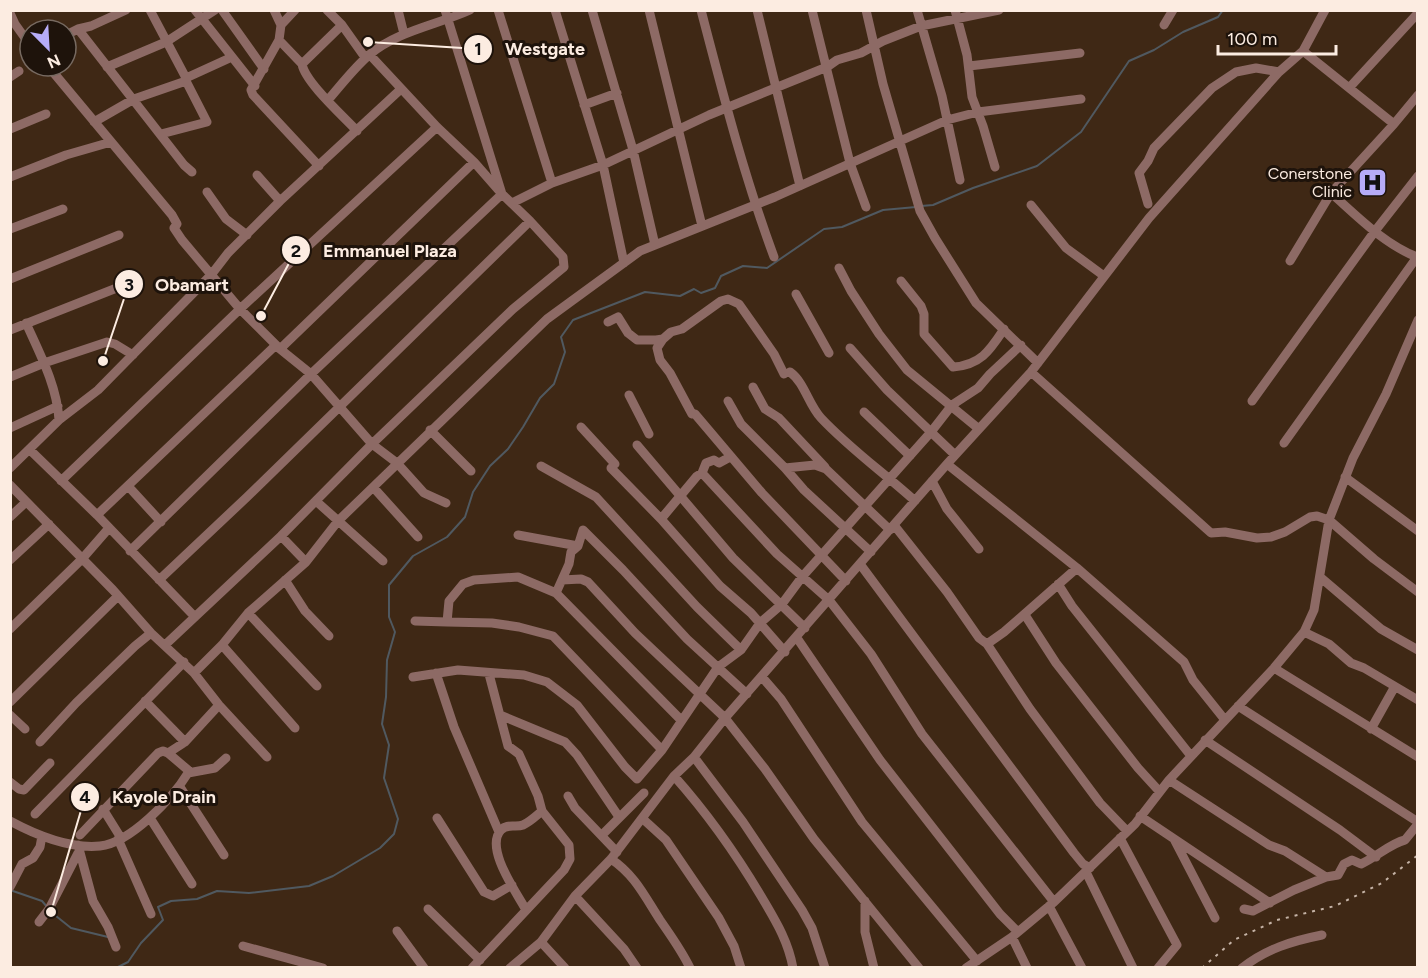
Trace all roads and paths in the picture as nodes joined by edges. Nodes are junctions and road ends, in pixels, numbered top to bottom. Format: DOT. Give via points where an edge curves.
graph roads {
  1 [pos="126,10"];
  2 [pos="195,10"];
  3 [pos="215,10"];
  4 [pos="222,10"];
  5 [pos="274,10"];
  6 [pos="295,10"];
  7 [pos="327,10"];
  8 [pos="398,10"];
  9 [pos="445,10"];
  10 [pos="470,10"];
  11 [pos="498,10"];
  12 [pos="555,10"];
  13 [pos="592,10"];
  14 [pos="649,10"];
  15 [pos="701,10"];
  16 [pos="757,10"];
  17 [pos="812,10"];
  18 [pos="866,10"];
  19 [pos="917,10"];
  20 [pos="999,10"];
  21 [pos="1173,10"];
  22 [pos="1325,10"];
  23 [pos="150,11"];
  24 [pos="1418,13"];
  25 [pos="10,14"];
  26 [pos="956,15"];
  27 [pos="202,20"];
  28 [pos="447,21"];
  29 [pos="1164,24"];
  30 [pos="13,25"];
  31 [pos="281,25"];
  32 [pos="342,25"];
  33 [pos="921,26"];
  34 [pos="78,29"];
  35 [pos="404,34"];
  36 [pos="279,40"];
  37 [pos="166,42"];
  38 [pos="874,46"];
  39 [pos="1303,51"];
  40 [pos="1080,52"];
  41 [pos="370,54"];
  42 [pos="232,57"];
  43 [pos="302,64"];
  44 [pos="969,66"];
  45 [pos="107,67"];
  46 [pos="826,67"];
  47 [pos="264,69"];
  48 [pos="1279,72"];
  49 [pos="58,78"];
  50 [pos="186,79"];
  51 [pos="255,86"];
  52 [pos="775,88"];
  53 [pos="1349,88"];
  54 [pos="401,89"];
  55 [pos="617,93"];
  56 [pos="1418,95"];
  57 [pos="134,99"];
  58 [pos="1081,99"];
  59 [pos="328,100"];
  60 [pos="584,105"];
  61 [pos="726,109"];
  62 [pos="978,112"];
  63 [pos="46,114"];
  64 [pos="947,120"];
  65 [pos="94,122"];
  66 [pos="1394,124"];
  67 [pos="437,127"];
  68 [pos="10,129"];
  69 [pos="680,129"];
  70 [pos="357,131"];
  71 [pos="160,134"];
  72 [pos="899,140"];
  73 [pos="111,142"];
  74 [pos="633,150"];
  75 [pos="474,162"];
  76 [pos="850,163"];
  77 [pos="603,165"];
  78 [pos="319,166"];
  79 [pos="995,167"];
  80 [pos="192,172"];
  81 [pos="257,175"];
  82 [pos="1418,176"];
  83 [pos="10,177"];
  84 [pos="960,180"];
  85 [pos="552,183"];
  86 [pos="800,186"];
  87 [pos="207,192"];
  88 [pos="1331,193"];
  89 [pos="502,194"];
  90 [pos="280,201"];
  91 [pos="512,203"];
  92 [pos="1148,204"];
  93 [pos="755,205"];
  94 [pos="1031,205"];
  95 [pos="866,207"];
  96 [pos="63,209"];
  97 [pos="530,221"];
  98 [pos="702,226"];
  99 [pos="10,229"];
  100 [pos="1375,231"];
  101 [pos="119,235"];
  102 [pos="247,235"];
  103 [pos="655,245"];
  104 [pos="774,257"];
  105 [pos="1290,261"];
  106 [pos="624,262"];
  107 [pos="839,268"];
  108 [pos="211,275"];
  109 [pos="1104,276"];
  110 [pos="10,279"];
  111 [pos="137,280"];
  112 [pos="901,281"];
  113 [pos="796,294"];
  114 [pos="240,309"];
  115 [pos="1418,320"];
  116 [pos="608,322"];
  117 [pos="26,323"];
  118 [pos="1004,329"];
  119 [pos="10,330"];
  120 [pos="663,339"];
  121 [pos="1021,345"];
  122 [pos="278,347"];
  123 [pos="850,348"];
  124 [pos="829,353"];
  125 [pos="133,355"];
  126 [pos="44,363"];
  127 [pos="1038,363"];
  128 [pos="1031,372"];
  129 [pos="311,374"];
  130 [pos="10,377"];
  131 [pos="753,387"];
  132 [pos="629,395"];
  133 [pos="728,401"];
  134 [pos="1252,401"];
  135 [pos="952,405"];
  136 [pos="58,406"];
  137 [pos="339,406"];
  138 [pos="864,412"];
  139 [pos="59,420"];
  140 [pos="581,427"];
  141 [pos="10,428"];
  142 [pos="979,429"];
  143 [pos="430,430"];
  144 [pos="931,432"];
  145 [pos="649,434"];
  146 [pos="1284,443"];
  147 [pos="372,444"];
  148 [pos="637,445"];
  149 [pos="30,450"];
  150 [pos="955,455"];
  151 [pos="910,456"];
  152 [pos="730,457"];
  153 [pos="397,463"];
  154 [pos="947,464"];
  155 [pos="541,466"];
  156 [pos="10,468"];
  157 [pos="785,468"];
  158 [pos="826,469"];
  159 [pos="471,471"];
  160 [pos="702,473"];
  161 [pos="1345,477"];
  162 [pos="890,478"];
  163 [pos="61,481"];
  164 [pos="932,481"];
  165 [pos="10,485"];
  166 [pos="128,486"];
  167 [pos="373,487"];
  168 [pos="680,496"];
  169 [pos="26,501"];
  170 [pos="316,501"];
  171 [pos="915,501"];
  172 [pos="446,503"];
  173 [pos="866,506"];
  174 [pos="97,515"];
  175 [pos="10,517"];
  176 [pos="661,519"];
  177 [pos="1329,520"];
  178 [pos="338,521"];
  179 [pos="160,522"];
  180 [pos="49,524"];
  181 [pos="109,528"];
  182 [pos="846,528"];
  183 [pos="892,528"];
  184 [pos="1418,531"];
  185 [pos="518,535"];
  186 [pos="281,536"];
  187 [pos="418,537"];
  188 [pos="578,546"];
  189 [pos="979,549"];
  190 [pos="130,551"];
  191 [pos="871,552"];
  192 [pos="822,554"];
  193 [pos="82,559"];
  194 [pos="10,560"];
  195 [pos="383,561"];
  196 [pos="306,562"];
  197 [pos="860,564"];
  198 [pos="1077,568"];
  199 [pos="802,577"];
  200 [pos="1320,577"];
  201 [pos="159,580"];
  202 [pos="285,580"];
  203 [pos="562,580"];
  204 [pos="846,581"];
  205 [pos="1058,584"];
  206 [pos="1418,592"];
  207 [pos="556,593"];
  208 [pos="118,596"];
  209 [pos="829,600"];
  210 [pos="782,604"];
  211 [pos="248,613"];
  212 [pos="1025,615"];
  213 [pos="195,617"];
  214 [pos="415,621"];
  215 [pos="447,622"];
  216 [pos="760,623"];
  217 [pos="10,628"];
  218 [pos="805,628"];
  219 [pos="1304,632"];
  220 [pos="151,633"];
  221 [pos="328,636"];
  222 [pos="796,638"];
  223 [pos="987,644"];
  224 [pos="165,645"];
  225 [pos="222,645"];
  226 [pos="741,650"];
  227 [pos="1418,650"];
  228 [pos="784,651"];
  229 [pos="184,662"];
  230 [pos="718,668"];
  231 [pos="1274,668"];
  232 [pos="194,673"];
  233 [pos="436,673"];
  234 [pos="489,674"];
  235 [pos="762,676"];
  236 [pos="413,677"];
  237 [pos="317,686"];
  238 [pos="1394,687"];
  239 [pos="699,693"];
  240 [pos="747,694"];
  241 [pos="1418,700"];
  242 [pos="145,701"];
  243 [pos="10,702"];
  244 [pos="219,705"];
  245 [pos="1238,705"];
  246 [pos="500,715"];
  247 [pos="10,716"];
  248 [pos="725,718"];
  249 [pos="681,720"];
  250 [pos="1225,720"];
  251 [pos="295,728"];
  252 [pos="25,729"];
  253 [pos="1371,729"];
  254 [pos="1205,740"];
  255 [pos="40,742"];
  256 [pos="184,742"];
  257 [pos="662,750"];
  258 [pos="168,753"];
  259 [pos="1191,756"];
  260 [pos="694,757"];
  261 [pos="1418,757"];
  262 [pos="226,758"];
  263 [pos="267,758"];
  264 [pos="50,763"];
  265 [pos="188,773"];
  266 [pos="674,776"];
  267 [pos="637,779"];
  268 [pos="1169,780"];
  269 [pos="10,782"];
  270 [pos="180,787"];
  271 [pos="1160,791"];
  272 [pos="644,793"];
  273 [pos="568,796"];
  274 [pos="103,809"];
  275 [pos="542,811"];
  276 [pos="35,814"];
  277 [pos="646,815"];
  278 [pos="1140,816"];
  279 [pos="619,817"];
  280 [pos="150,818"];
  281 [pos="437,818"];
  282 [pos="10,821"];
  283 [pos="1418,823"];
  284 [pos="1127,831"];
  285 [pos="499,832"];
  286 [pos="602,835"];
  287 [pos="42,836"];
  288 [pos="119,838"];
  289 [pos="1120,838"];
  290 [pos="1174,840"];
  291 [pos="79,844"];
  292 [pos="224,855"];
  293 [pos="614,855"];
  294 [pos="1376,857"];
  295 [pos="1088,870"];
  296 [pos="1326,877"];
  297 [pos="192,884"];
  298 [pos="512,885"];
  299 [pos="10,887"];
  300 [pos="575,896"];
  301 [pos="865,902"];
  302 [pos="1270,903"];
  303 [pos="1051,904"];
  304 [pos="428,909"];
  305 [pos="1244,909"];
  306 [pos="526,910"];
  307 [pos="151,914"];
  308 [pos="1215,918"];
  309 [pos="39,922"];
  310 [pos="397,932"];
  311 [pos="1015,935"];
  312 [pos="1322,935"];
  313 [pos="541,942"];
  314 [pos="243,946"];
  315 [pos="116,947"];
  316 [pos="1255,958"];
  317 [pos="480,960"];
  318 [pos="971,965"];
  319 [pos="323,968"];
  320 [pos="424,968"];
  321 [pos="472,968"];
  322 [pos="510,968"];
  323 [pos="565,968"];
  324 [pos="637,968"];
  325 [pos="690,968"];
  326 [pos="741,968"];
  327 [pos="793,968"];
  328 [pos="825,968"];
  329 [pos="874,968"];
  330 [pos="919,968"];
  331 [pos="1027,968"];
  332 [pos="1082,968"];
  333 [pos="1133,968"];
  334 [pos="1158,968"];
  335 [pos="1242,968"];
  336 [pos="1262,968"];
  1 -- 34 [label="street"];
  2 -- 27 [label="street"];
  3 -- 27 [label="street"];
  4 -- 47 [label="street"];
  5 -- 31 [label="street"];
  6 -- 31 [label="street"];
  7 -- 32 [label="street"];
  8 -- 35 [label="street"];
  9 -- 28 [label="street"];
  10 -- 28 [label="street"];
  11 -- 85 [label="street"];
  12 -- 60 [label="street"];
  13 -- 55 [label="street"];
  14 -- 69 [label="street"];
  15 -- 61 [label="street"];
  16 -- 52 [label="street"];
  17 -- 46 [label="street"];
  18 -- 38 [label="street"];
  19 -- 33 [label="street"];
  20 -- 26 [label="street"];
  21 -- 29 [label="street"];
  22 -- 39 [label="street"];
  23 -- 37 [label="street"];
  24 -- 53 [label="street"];
  25 -- 30 [label="street"];
  26 -- 33 [label="street" via="940,24"];
  26 -- 44 [label="street"];
  27 -- 37 [label="street"];
  27 -- 42 [label="street"];
  28 -- 35 [label="street"];
  28 -- 89 [label="street"];
  31 -- 36 [label="street"];
  32 -- 41 [label="street" via="364,56"];
  32 -- 43 [label="street"];
  33 -- 38 [label="street"];
  33 -- 64 [label="street"];
  34 -- 45 [label="street"];
  35 -- 41 [label="street"];
  36 -- 43 [label="street"];
  36 -- 47 [label="street"];
  37 -- 45 [label="street"];
  37 -- 50 [label="street"];
  38 -- 46 [label="street"];
  38 -- 72 [label="street"];
  39 -- 48 [label="street"];
  39 -- 53 [label="street"];
  40 -- 44 [label="street"];
  41 -- 54 [label="street"];
  41 -- 59 [label="street"];
  42 -- 50 [label="street"];
  42 -- 51 [label="street"];
  43 -- 59 [label="street" via="303,72"];
  44 -- 62 [label="street" via="972,97"];
  45 -- 57 [label="street"];
  46 -- 52 [label="street"];
  46 -- 76 [label="street"];
  47 -- 51 [label="street"];
  48 -- 92 [label="street" via="1256,68 1236,72 1212,88 1154,148 1139,172"];
  48 -- 109 [label="street" via="1149,218"];
  49 -- 65 [label="street"];
  50 -- 57 [label="street"];
  50 -- 71 [label="street" via="207,122"];
  51 -- 78 [label="street" via="251,90 253,95"];
  52 -- 61 [label="street"];
  52 -- 86 [label="street"];
  53 -- 66 [label="street"];
  54 -- 67 [label="street"];
  54 -- 70 [label="street"];
  55 -- 60 [label="street"];
  55 -- 74 [label="street"];
  56 -- 66 [label="street"];
  57 -- 65 [label="street"];
  57 -- 71 [label="street"];
  58 -- 62 [label="street"];
  59 -- 70 [label="street"];
  60 -- 77 [label="street"];
  61 -- 69 [label="street"];
  61 -- 93 [label="street"];
  62 -- 64 [label="street"];
  62 -- 79 [label="street"];
  63 -- 68 [label="street"];
  64 -- 72 [label="street"];
  64 -- 84 [label="street"];
  65 -- 73 [label="street"];
  66 -- 88 [label="street"];
  67 -- 75 [label="street"];
  67 -- 114 [label="street"];
  69 -- 74 [label="street"];
  69 -- 98 [label="street"];
  70 -- 78 [label="street"];
  71 -- 80 [label="street"];
  72 -- 76 [label="street"];
  72 -- 118 [label="street" via="919,207 935,238 976,303"];
  73 -- 83 [label="street"];
  73 -- 108 [label="street" via="172,215 177,224 174,228"];
  74 -- 77 [label="street"];
  74 -- 103 [label="street"];
  75 -- 89 [label="street"];
  75 -- 122 [label="street"];
  76 -- 86 [label="street"];
  76 -- 95 [label="street"];
  77 -- 85 [label="street"];
  77 -- 106 [label="street"];
  78 -- 90 [label="street"];
  81 -- 90 [label="street"];
  82 -- 100 [label="street"];
  85 -- 91 [label="street"];
  86 -- 93 [label="street"];
  87 -- 102 [label="street" via="226,219"];
  88 -- 100 [label="street"];
  88 -- 105 [label="street"];
  89 -- 91 [label="street"];
  89 -- 129 [label="street"];
  90 -- 102 [label="street"];
  91 -- 97 [label="street"];
  93 -- 98 [label="street"];
  93 -- 104 [label="street"];
  94 -- 109 [label="street" via="1066,248"];
  96 -- 99 [label="street"];
  97 -- 137 [label="street"];
  97 -- 147 [label="street" via="563,257 564,267 513,309"];
  98 -- 103 [label="street"];
  100 -- 134 [label="street"];
  100 -- 146 [label="street" via="1418,257"];
  101 -- 110 [label="street"];
  102 -- 108 [label="street"];
  103 -- 106 [label="street"];
  106 -- 143 [label="street" via="547,319"];
  107 -- 135 [label="street" via="861,307 907,370"];
  108 -- 114 [label="street"];
  108 -- 125 [label="street"];
  109 -- 127 [label="street"];
  111 -- 117 [label="street"];
  112 -- 118 [label="street" via="921,306 924,334 953,367 986,355"];
  113 -- 124 [label="street"];
  114 -- 122 [label="street"];
  114 -- 163 [label="street"];
  115 -- 161 [label="street"];
  116 -- 120 [label="street" via="618,317 637,340"];
  117 -- 119 [label="street"];
  117 -- 126 [label="street"];
  118 -- 121 [label="street"];
  120 -- 152 [label="street" via="657,348 660,360 693,414"];
  120 -- 162 [label="street" via="721,301 728,299 739,304 787,373 798,378 819,416"];
  121 -- 127 [label="street"];
  121 -- 135 [label="street" via="978,388"];
  122 -- 129 [label="street"];
  122 -- 166 [label="street"];
  123 -- 144 [label="street"];
  125 -- 126 [label="street" via="107,342"];
  125 -- 139 [label="street" via="98,390"];
  126 -- 130 [label="street"];
  126 -- 136 [label="street"];
  127 -- 128 [label="street"];
  128 -- 142 [label="street"];
  128 -- 177 [label="street" via="1211,533 1271,537 1310,517"];
  129 -- 137 [label="street"];
  129 -- 179 [label="street"];
  131 -- 158 [label="street" via="765,409 779,418"];
  132 -- 145 [label="street"];
  133 -- 157 [label="street" via="741,424"];
  135 -- 142 [label="street"];
  135 -- 144 [label="street"];
  136 -- 139 [label="street"];
  136 -- 141 [label="street"];
  137 -- 147 [label="street"];
  137 -- 201 [label="street"];
  138 -- 151 [label="street"];
  139 -- 149 [label="street"];
  140 -- 176 [label="street"];
  142 -- 150 [label="street"];
  143 -- 153 [label="street"];
  143 -- 159 [label="street"];
  144 -- 150 [label="street"];
  144 -- 151 [label="street"];
  147 -- 153 [label="street"];
  147 -- 170 [label="street"];
  148 -- 168 [label="street"];
  149 -- 156 [label="street"];
  149 -- 163 [label="street"];
  150 -- 154 [label="street"];
  151 -- 162 [label="street"];
  152 -- 160 [label="street" via="706,463"];
  152 -- 192 [label="street"];
  153 -- 167 [label="street"];
  153 -- 172 [label="street" via="424,493"];
  154 -- 164 [label="street"];
  154 -- 198 [label="street"];
  155 -- 226 [label="street" via="596,497"];
  157 -- 158 [label="street" via="815,465"];
  157 -- 182 [label="street"];
  158 -- 173 [label="street"];
  160 -- 168 [label="street"];
  160 -- 199 [label="street"];
  161 -- 177 [label="street"];
  161 -- 184 [label="street"];
  162 -- 171 [label="street"];
  162 -- 173 [label="street"];
  163 -- 174 [label="street"];
  164 -- 171 [label="street"];
  164 -- 189 [label="street" via="952,516"];
  165 -- 169 [label="street"];
  166 -- 174 [label="street"];
  166 -- 179 [label="street"];
  167 -- 178 [label="street"];
  167 -- 187 [label="street"];
  168 -- 176 [label="street"];
  168 -- 210 [label="street" via="733,558"];
  169 -- 175 [label="street"];
  169 -- 180 [label="street"];
  170 -- 178 [label="street"];
  170 -- 186 [label="street"];
  171 -- 183 [label="street"];
  173 -- 182 [label="street"];
  173 -- 183 [label="street"];
  174 -- 181 [label="street"];
  176 -- 216 [label="street" via="720,586"];
  177 -- 200 [label="street"];
  177 -- 206 [label="street"];
  178 -- 195 [label="street"];
  178 -- 196 [label="street"];
  179 -- 190 [label="street"];
  180 -- 193 [label="street"];
  180 -- 194 [label="street"];
  181 -- 190 [label="street"];
  181 -- 193 [label="street"];
  182 -- 191 [label="street"];
  182 -- 192 [label="street"];
  183 -- 191 [label="street"];
  183 -- 223 [label="street"];
  185 -- 188 [label="street"];
  186 -- 196 [label="street"];
  186 -- 213 [label="street"];
  188 -- 203 [label="street" via="571,552"];
  188 -- 230 [label="street" via="583,530"];
  190 -- 201 [label="street"];
  191 -- 197 [label="street"];
  192 -- 199 [label="street"];
  192 -- 204 [label="street"];
  193 -- 208 [label="street"];
  193 -- 217 [label="street"];
  196 -- 202 [label="street"];
  197 -- 204 [label="street"];
  197 -- 295 [label="street"];
  198 -- 205 [label="street"];
  198 -- 250 [label="street" via="1184,662 1192,680"];
  199 -- 209 [label="street"];
  199 -- 210 [label="street"];
  200 -- 219 [label="street" via="1314,610"];
  200 -- 227 [label="street" via="1381,629"];
  201 -- 213 [label="street"];
  202 -- 211 [label="street"];
  202 -- 221 [label="street" via="305,611"];
  203 -- 207 [label="street"];
  203 -- 239 [label="street" via="588,582"];
  204 -- 209 [label="street"];
  205 -- 212 [label="street"];
  205 -- 259 [label="street"];
  207 -- 215 [label="street" via="523,578 474,580 463,585 449,601"];
  207 -- 249 [label="street"];
  208 -- 220 [label="street"];
  208 -- 243 [label="street"];
  209 -- 218 [label="street"];
  209 -- 303 [label="street" via="871,654 922,734"];
  210 -- 216 [label="street"];
  210 -- 218 [label="street"];
  211 -- 225 [label="street"];
  211 -- 237 [label="street"];
  212 -- 223 [label="street"];
  212 -- 271 [label="street" via="1056,663"];
  213 -- 224 [label="street"];
  214 -- 215 [label="street"];
  215 -- 257 [label="street" via="492,623 553,636"];
  216 -- 226 [label="street"];
  216 -- 228 [label="street"];
  218 -- 222 [label="street"];
  219 -- 231 [label="street"];
  219 -- 238 [label="street"];
  220 -- 224 [label="street"];
  220 -- 255 [label="street"];
  222 -- 228 [label="street"];
  222 -- 311 [label="street" via="895,780"];
  223 -- 284 [label="street" via="1100,803"];
  224 -- 229 [label="street"];
  225 -- 232 [label="street"];
  225 -- 251 [label="street"];
  226 -- 230 [label="street"];
  228 -- 235 [label="street"];
  229 -- 232 [label="street"];
  229 -- 242 [label="street"];
  230 -- 239 [label="street"];
  230 -- 240 [label="street"];
  231 -- 245 [label="street"];
  231 -- 253 [label="street"];
  232 -- 244 [label="street"];
  233 -- 234 [label="street" via="458,670"];
  233 -- 236 [label="street"];
  233 -- 285 [label="street" via="454,728"];
  234 -- 246 [label="street"];
  234 -- 267 [label="street" via="524,675 560,691 577,705"];
  235 -- 240 [label="street"];
  235 -- 318 [label="street" via="862,822"];
  238 -- 241 [label="street"];
  238 -- 253 [label="street"];
  239 -- 248 [label="street"];
  239 -- 249 [label="street"];
  240 -- 248 [label="street"];
  242 -- 256 [label="street"];
  242 -- 276 [label="street"];
  244 -- 256 [label="street"];
  244 -- 263 [label="street"];
  245 -- 250 [label="street"];
  245 -- 283 [label="street"];
  246 -- 275 [label="street" via="508,746 519,754"];
  246 -- 279 [label="street" via="565,742"];
  247 -- 252 [label="street"];
  248 -- 260 [label="street"];
  248 -- 301 [label="street"];
  249 -- 257 [label="street"];
  250 -- 254 [label="street"];
  253 -- 261 [label="street"];
  254 -- 259 [label="street"];
  254 -- 294 [label="street"];
  256 -- 258 [label="street"];
  257 -- 267 [label="street"];
  258 -- 265 [label="street"];
  258 -- 274 [label="street" via="158,753"];
  259 -- 268 [label="street"];
  260 -- 266 [label="street"];
  260 -- 328 [label="street" via="802,910"];
  262 -- 265 [label="street" via="215,768"];
  264 -- 269 [label="street" via="24,790"];
  265 -- 270 [label="street"];
  266 -- 277 [label="street"];
  266 -- 327 [label="street" via="749,875 779,925"];
  267 -- 272 [label="street"];
  268 -- 271 [label="street"];
  268 -- 296 [label="street"];
  270 -- 280 [label="street"];
  270 -- 292 [label="street"];
  271 -- 278 [label="street"];
  272 -- 277 [label="street"];
  272 -- 279 [label="street"];
  273 -- 286 [label="street"];
  274 -- 288 [label="street"];
  274 -- 291 [label="street"];
  275 -- 285 [label="street" via="523,824"];
  275 -- 306 [label="street" via="569,845 570,859"];
  277 -- 293 [label="street"];
  277 -- 326 [label="street" via="719,918"];
  278 -- 284 [label="street"];
  278 -- 290 [label="street"];
  279 -- 286 [label="street"];
  280 -- 288 [label="street"];
  280 -- 297 [label="street"];
  281 -- 298 [label="street" via="484,892 495,895"];
  282 -- 287 [label="street"];
  283 -- 294 [label="street" via="1405,840"];
  284 -- 289 [label="street"];
  285 -- 298 [label="street" via="497,857"];
  286 -- 293 [label="street"];
  287 -- 291 [label="street"];
  287 -- 299 [label="street" via="40,847 33,858 22,864"];
  288 -- 291 [label="street" via="100,846"];
  288 -- 307 [label="street"];
  289 -- 295 [label="street"];
  289 -- 334 [label="street" via="1177,945"];
  290 -- 302 [label="street"];
  290 -- 308 [label="street"];
  291 -- 309 [label="street"];
  291 -- 315 [label="street" via="93,901"];
  293 -- 300 [label="street"];
  293 -- 325 [label="street" via="644,892"];
  294 -- 296 [label="street" via="1361,864 1352,860 1344,864 1338,875"];
  295 -- 303 [label="street"];
  295 -- 333 [label="street"];
  296 -- 302 [label="street"];
  298 -- 306 [label="street"];
  300 -- 313 [label="street"];
  300 -- 324 [label="street"];
  301 -- 329 [label="street" via="866,932"];
  301 -- 330 [label="street"];
  302 -- 305 [label="street" via="1253,911"];
  303 -- 311 [label="street"];
  303 -- 332 [label="street"];
  304 -- 317 [label="street"];
  306 -- 317 [label="street"];
  310 -- 320 [label="street"];
  311 -- 318 [label="street"];
  311 -- 331 [label="street"];
  312 -- 316 [label="street" via="1286,944"];
  313 -- 322 [label="street"];
  313 -- 323 [label="street"];
  314 -- 319 [label="street"];
  316 -- 335 [label="street"];
  316 -- 336 [label="street"];
  317 -- 321 [label="street"];
}
